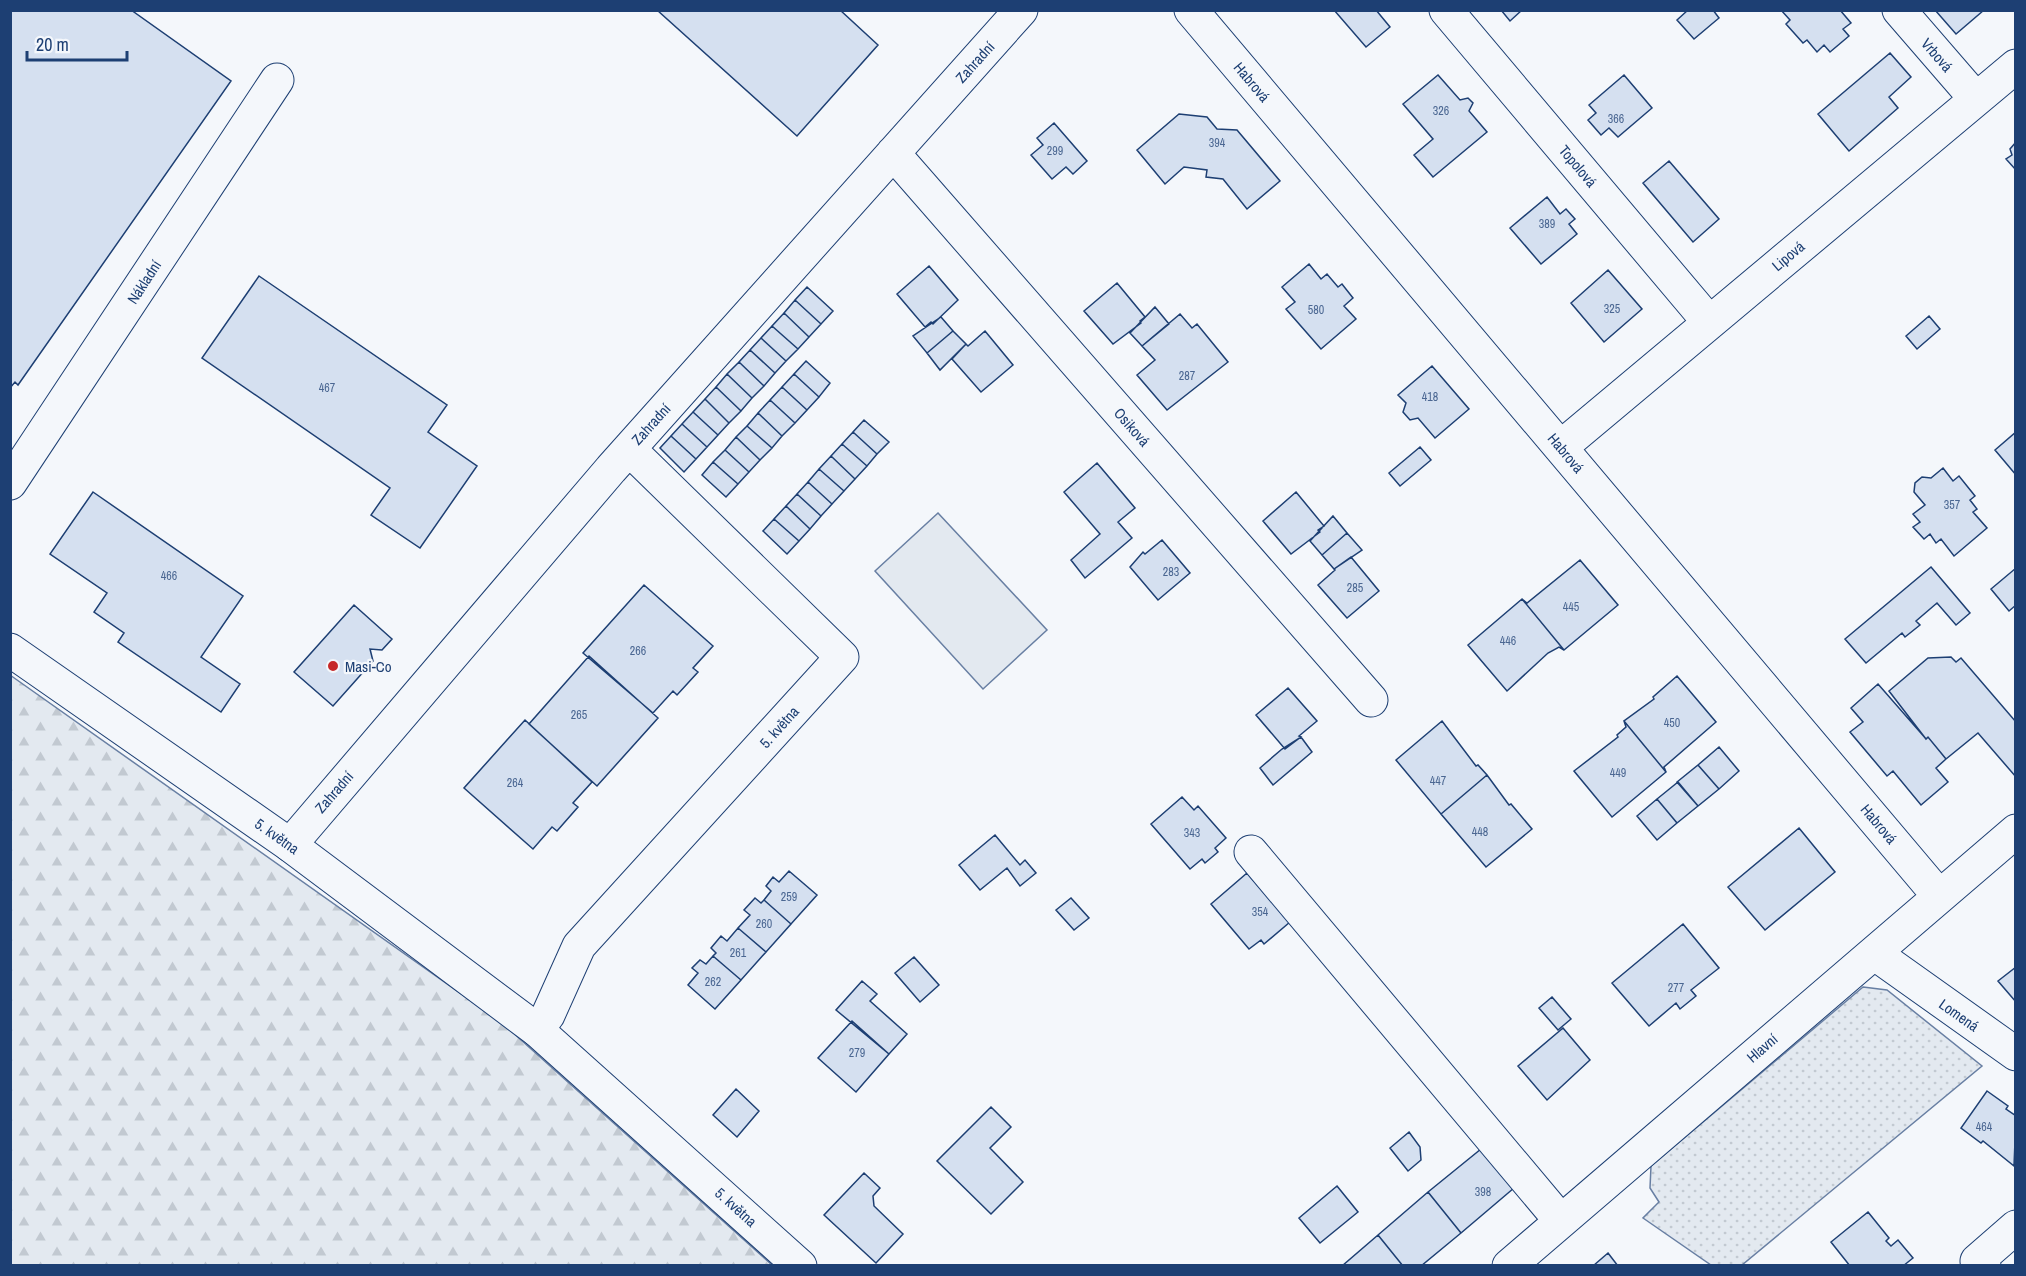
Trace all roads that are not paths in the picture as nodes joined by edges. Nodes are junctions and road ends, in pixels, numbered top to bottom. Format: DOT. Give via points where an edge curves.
graph roads {
  1 [pos="1022,10"];
  2 [pos="1191,10"];
  3 [pos="1446,10"];
  4 [pos="1899,10"];
  5 [pos="2016,66"];
  6 [pos="277,80"];
  7 [pos="1976,99"];
  8 [pos="893,153"];
  9 [pos="1709,322"];
  10 [pos="1561,447"];
  11 [pos="629,449"];
  12 [pos="10,483"];
  13 [pos="10,650"];
  14 [pos="1371,700"];
  15 [pos="2016,831"];
  16 [pos="290,846"];
  17 [pos="1251,852"];
  18 [pos="1940,896"];
  19 [pos="1874,953"];
  20 [pos="537,1030"];
  21 [pos="2016,1054"];
  22 [pos="1561,1221"];
  23 [pos="2016,1227"];
  24 [pos="800,1266"];
  25 [pos="1509,1266"];
  26 [pos="1984,1266"];
  1 -- 8 [label="street, Zahradní"];
  2 -- 10 [label="street, Habrová"];
  3 -- 9 [label="street, Topolová"];
  4 -- 7 [label="street, Vrbová"];
  5 -- 7 [label="street, Lipová"];
  6 -- 12 [label="street, Nákladní"];
  7 -- 9 [label="street, Lipová"];
  8 -- 11 [label="street, Zahradní"];
  8 -- 14 [label="street, Osiková"];
  9 -- 10 [label="street, Lipová"];
  10 -- 18 [label="street, Habrová"];
  11 -- 16 [label="street, Zahradní"];
  11 -- 20 [label="street, 5. května" via="842,657 579,946 548,1015"];
  13 -- 16 [label="street, 5. května"];
  15 -- 18 [label="street, Hlavní"];
  16 -- 20 [label="street, 5. května"];
  17 -- 22 [label="street"];
  18 -- 19 [label="street, Hlavní"];
  19 -- 21 [label="street, Lomená"];
  19 -- 22 [label="street, Hlavní"];
  20 -- 24 [label="street, 5. května"];
  22 -- 25 [label="street, Hlavní"];
  23 -- 26 [label="street" via="1977,1261"];
}
